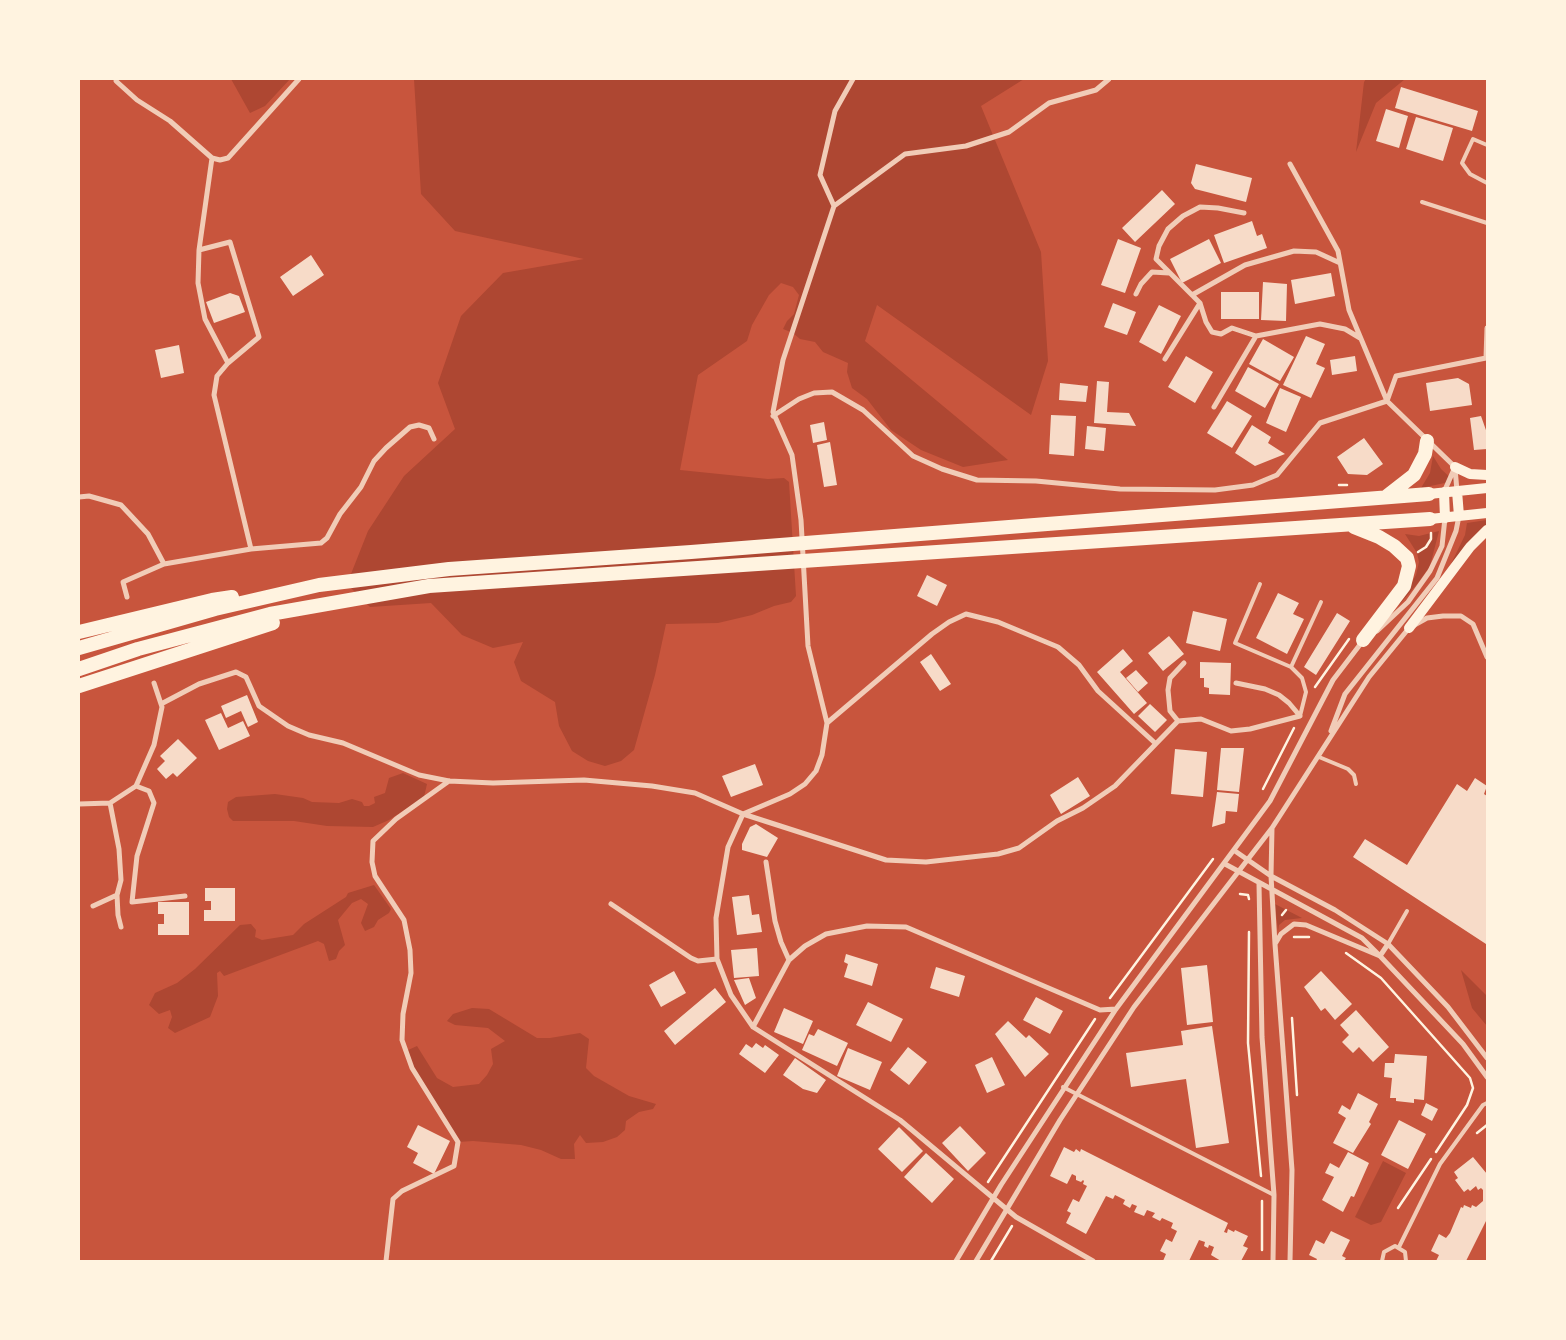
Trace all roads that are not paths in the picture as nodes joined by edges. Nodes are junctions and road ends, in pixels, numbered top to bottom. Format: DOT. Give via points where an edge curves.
graph roads {
  1 [pos="299,79"];
  2 [pos="853,79"];
  3 [pos="1109,79"];
  4 [pos="116,82"];
  5 [pos="1487,145"];
  6 [pos="212,158"];
  7 [pos="1290,164"];
  8 [pos="1487,183"];
  9 [pos="1422,202"];
  10 [pos="834,206"];
  11 [pos="1244,213"];
  12 [pos="1487,223"];
  13 [pos="199,250"];
  14 [pos="1340,263"];
  15 [pos="1168,273"];
  16 [pos="1136,294"];
  17 [pos="1192,295"];
  18 [pos="1200,303"];
  19 [pos="1487,328"];
  20 [pos="1256,336"];
  21 [pos="1360,338"];
  22 [pos="1165,359"];
  23 [pos="228,363"];
  24 [pos="1387,401"];
  25 [pos="1214,407"];
  26 [pos="773,416"];
  27 [pos="434,439"];
  28 [pos="1427,441"];
  29 [pos="1455,467"];
  30 [pos="1487,475"];
  31 [pos="1487,488"];
  32 [pos="1457,491"];
  33 [pos="1444,492"];
  34 [pos="1429,494"];
  35 [pos="79,497"];
  36 [pos="1384,498"];
  37 [pos="1487,513"];
  38 [pos="1459,516"];
  39 [pos="1445,518"];
  40 [pos="1430,519"];
  41 [pos="1347,525"];
  42 [pos="1487,530"];
  43 [pos="251,549"];
  44 [pos="164,564"];
  45 [pos="1260,584"];
  46 [pos="319,585"];
  47 [pos="127,597"];
  48 [pos="352,598"];
  49 [pos="1321,602"];
  50 [pos="1409,628"];
  51 [pos="79,632"];
  52 [pos="1363,640"];
  53 [pos="79,648"];
  54 [pos="1487,657"];
  55 [pos="1184,662"];
  56 [pos="1291,667"];
  57 [pos="79,669"];
  58 [pos="154,683"];
  59 [pos="1236,683"];
  60 [pos="79,686"];
  61 [pos="161,704"];
  62 [pos="1300,716"];
  63 [pos="1178,722"];
  64 [pos="827,723"];
  65 [pos="1327,741"];
  66 [pos="1155,743"];
  67 [pos="1319,757"];
  68 [pos="450,781"];
  69 [pos="1356,784"];
  70 [pos="136,786"];
  71 [pos="79,804"];
  72 [pos="110,804"];
  73 [pos="743,814"];
  74 [pos="1272,828"];
  75 [pos="1235,851"];
  76 [pos="1247,860"];
  77 [pos="766,862"];
  78 [pos="1225,864"];
  79 [pos="1237,872"];
  80 [pos="1271,876"];
  81 [pos="1259,884"];
  82 [pos="1273,892"];
  83 [pos="117,895"];
  84 [pos="185,896"];
  85 [pos="611,904"];
  86 [pos="93,906"];
  87 [pos="1407,911"];
  88 [pos="121,927"];
  89 [pos="1276,944"];
  90 [pos="1388,944"];
  91 [pos="1380,956"];
  92 [pos="718,959"];
  93 [pos="789,960"];
  94 [pos="1116,1009"];
  95 [pos="753,1027"];
  96 [pos="1487,1058"];
  97 [pos="1487,1078"];
  98 [pos="1063,1087"];
  99 [pos="1077,1095"];
  100 [pos="1487,1104"];
  101 [pos="1274,1195"];
  102 [pos="1399,1247"];
  103 [pos="386,1261"];
  104 [pos="956,1261"];
  105 [pos="976,1261"];
  106 [pos="1092,1261"];
  107 [pos="1274,1261"];
  108 [pos="1290,1261"];
  109 [pos="1382,1261"];
  110 [pos="1406,1261"];
  1 -- 6 [label="street" via="228,158"];
  2 -- 10 [label="street" via="835,111 820,175"];
  3 -- 10 [label="street" via="1096,90 1049,103 1009,132 966,146 906,154"];
  4 -- 6 [label="street" via="170,121"];
  5 -- 8 [label="lane" via="1473,139 1462,163 1470,174"];
  6 -- 13 [label="street"];
  7 -- 14 [label="street" via="1338,251"];
  9 -- 12 [label="lane"];
  10 -- 26 [label="street" via="783,360"];
  11 -- 15 [label="street" via="1200,208 1183,216 1168,229 1158,246 1156,259"];
  13 -- 23 [label="street" via="198,283 206,318"];
  13 -- 23 [label="street" via="230,242 259,338"];
  14 -- 17 [label="street" via="1316,252 1294,250 1245,265"];
  14 -- 21 [label="street" via="1349,310"];
  15 -- 16 [label="street" via="1152,272"];
  15 -- 17 [label="street"];
  17 -- 18 [label="street"];
  18 -- 20 [label="street" via="1212,332 1221,334 1232,328"];
  18 -- 22 [label="street"];
  19 -- 24 [label="street" via="1486,358 1396,376"];
  20 -- 21 [label="street" via="1320,324 1345,328"];
  20 -- 25 [label="street"];
  21 -- 24 [label="street"];
  23 -- 43 [label="street" via="217,376 214,395"];
  24 -- 26 [label="street" via="1320,423 1277,475 1253,485 1215,490 1120,489 1036,481 977,480 913,456 863,410 832,392 814,393 799,399"];
  24 -- 28 [label="street"];
  26 -- 64 [label="street" via="792,455 801,520 808,646"];
  27 -- 43 [label="street" via="429,428 410,426 386,448 374,461 361,487 321,543"];
  28 -- 29 [label="street"];
  28 -- 36 [label="highway" via="1425,454 1414,475"];
  29 -- 30 [label="main road" via="1470,474"];
  29 -- 32 [label="street"];
  29 -- 33 [label="street"];
  31 -- 32 [label="main road"];
  32 -- 33 [label="main road"];
  32 -- 38 [label="main road"];
  33 -- 34 [label="main road"];
  33 -- 39 [label="main road"];
  34 -- 36 [label="highway"];
  35 -- 44 [label="street" via="89,496 121,505 148,534"];
  36 -- 46 [label="highway" via="449,569"];
  37 -- 38 [label="main road"];
  38 -- 39 [label="main road"];
  38 -- 65 [label="street" via="1437,578 1345,694"];
  39 -- 40 [label="main road"];
  39 -- 52 [label="street" via="1442,546 1422,584 1391,619"];
  40 -- 41 [label="highway"];
  41 -- 48 [label="highway" via="438,585"];
  41 -- 52 [label="highway" via="1394,546 1407,558 1409,566 1404,586"];
  42 -- 50 [label="main road" via="1470,547"];
  43 -- 44 [label="street"];
  44 -- 47 [label="street" via="123,582"];
  45 -- 56 [label="lane" via="1235,643"];
  46 -- 51 [label="highway" via="212,600"];
  46 -- 53 [label="highway" via="215,609"];
  48 -- 57 [label="highway" via="261,617 138,649"];
  48 -- 60 [label="highway"];
  49 -- 56 [label="lane"];
  50 -- 54 [label="street" via="1428,618 1460,616 1473,624"];
  50 -- 65 [label="street" via="1369,677"];
  52 -- 75 [label="street" via="1333,680 1270,801"];
  55 -- 63 [label="street" via="1170,678 1168,690 1170,711"];
  56 -- 62 [label="lane" via="1302,678 1306,692"];
  58 -- 61 [label="street"];
  59 -- 62 [label="street" via="1279,695"];
  61 -- 68 [label="street" via="199,684 236,672 246,677 259,706 288,726 343,743 419,775"];
  61 -- 70 [label="street" via="154,745"];
  62 -- 63 [label="street" via="1231,731 1201,719"];
  63 -- 66 [label="street"];
  64 -- 66 [label="street" via="932,634 966,614 998,622 1058,647 1079,665 1098,691"];
  64 -- 73 [label="street" via="822,755 805,784"];
  65 -- 67 [label="street"];
  66 -- 73 [label="street" via="1104,795 1057,821 1019,848 998,854 926,862 886,860"];
  67 -- 69 [label="lane" via="1348,769"];
  67 -- 74 [label="street"];
  68 -- 73 [label="street" via="584,780 652,786 695,793"];
  68 -- 103 [label="street" via="396,819 373,841 375,876 404,920 410,950 411,973 402,1040 412,1068 458,1142 454,1166 402,1191 393,1199"];
  70 -- 72 [label="street"];
  70 -- 84 [label="street" via="150,791 154,803 136,856 132,902"];
  71 -- 72 [label="street"];
  72 -- 83 [label="street" via="119,849"];
  73 -- 92 [label="street" via="728,847 716,918"];
  74 -- 76 [label="street"];
  74 -- 80 [label="street"];
  75 -- 76 [label="street"];
  75 -- 78 [label="street"];
  76 -- 79 [label="street"];
  76 -- 80 [label="street"];
  77 -- 93 [label="street" via="775,921"];
  78 -- 79 [label="street"];
  78 -- 94 [label="street"];
  79 -- 81 [label="street"];
  79 -- 99 [label="street" via="1134,1007"];
  80 -- 82 [label="street"];
  80 -- 90 [label="street" via="1335,910"];
  81 -- 82 [label="street"];
  81 -- 101 [label="street" via="1262,1037"];
  82 -- 89 [label="street"];
  82 -- 91 [label="street" via="1362,938"];
  83 -- 86 [label="street"];
  83 -- 88 [label="street"];
  85 -- 92 [label="street" via="691,958"];
  87 -- 90 [label="lane"];
  89 -- 91 [label="street" via="1294,924 1306,925"];
  89 -- 108 [label="street" via="1292,1170"];
  90 -- 91 [label="street"];
  90 -- 96 [label="street" via="1448,1007"];
  91 -- 97 [label="street" via="1463,1044"];
  92 -- 95 [label="street" via="731,996"];
  93 -- 94 [label="street" via="826,934 867,926 906,927 1100,1010"];
  93 -- 95 [label="street"];
  94 -- 98 [label="street"];
  95 -- 106 [label="street" via="900,1120 1015,1220"];
  98 -- 99 [label="lane"];
  98 -- 104 [label="street"];
  99 -- 101 [label="lane"];
  99 -- 105 [label="street"];
  100 -- 102 [label="lane" via="1440,1164"];
  101 -- 107 [label="street"];
  102 -- 109 [label="lane" via="1387,1249"];
  102 -- 110 [label="lane" via="1407,1255"];
}
